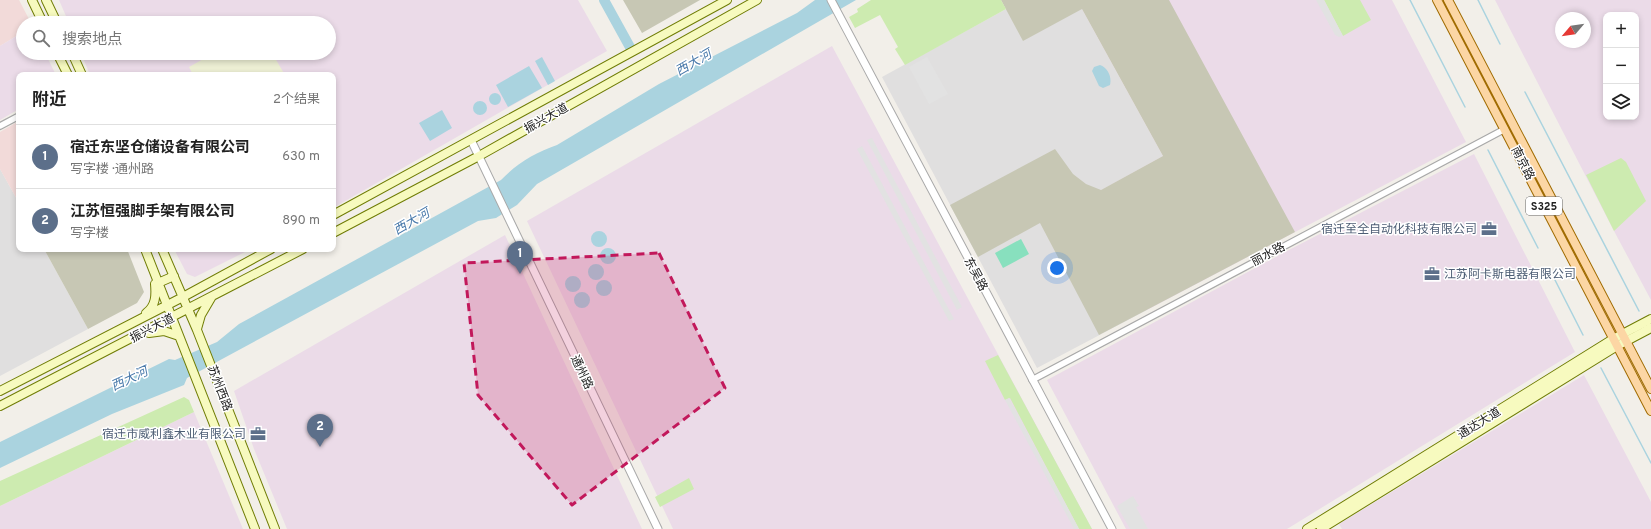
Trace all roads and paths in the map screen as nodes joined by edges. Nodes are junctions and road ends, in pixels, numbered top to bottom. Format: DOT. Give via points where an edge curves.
graph roads {
  1 [pos="32,0"];
  2 [pos="46,0"];
  3 [pos="726,0"];
  4 [pos="757,0"];
  5 [pos="831,0"];
  6 [pos="1437,0"];
  7 [pos="1448,0"];
  8 [pos="40,16"];
  9 [pos="54,16"];
  10 [pos="60,60"];
  11 [pos="75,60"];
  12 [pos="66,72"];
  13 [pos="81,72"];
  14 [pos="16,118"];
  15 [pos="0,126"];
  16 [pos="1505,129"];
  17 [pos="471,140"];
  18 [pos="479,156"];
  19 [pos="336,213"];
  20 [pos="336,231"];
  21 [pos="146,252"];
  22 [pos="163,252"];
  23 [pos="266,252"];
  24 [pos="297,252"];
  25 [pos="153,271"];
  26 [pos="175,278"];
  27 [pos="158,283"];
  28 [pos="202,287"];
  29 [pos="183,297"];
  30 [pos="212,297"];
  31 [pos="166,305"];
  32 [pos="189,309"];
  33 [pos="172,318"];
  34 [pos="1651,319"];
  35 [pos="135,322"];
  36 [pos="1651,328"];
  37 [pos="199,333"];
  38 [pos="135,337"];
  39 [pos="1624,338"];
  40 [pos="180,339"];
  41 [pos="1615,343"];
  42 [pos="1032,380"];
  43 [pos="1651,389"];
  44 [pos="0,391"];
  45 [pos="0,406"];
  46 [pos="1651,411"];
  47 [pos="255,529"];
  48 [pos="275,529"];
  49 [pos="658,529"];
  50 [pos="1112,529"];
  51 [pos="1308,529"];
  52 [pos="1321,529"];
  1 -- 8 [label="main road"];
  2 -- 9 [label="main road"];
  3 -- 17 [label="main road, 振兴大道"];
  4 -- 18 [label="main road, 振兴大道"];
  5 -- 42 [label="street, 东吴路"];
  6 -- 16 [label="main road, 南京路 / S325"];
  7 -- 39 [label="main road, 南京路 / S325"];
  10 -- 12 [label="main road"];
  11 -- 13 [label="main road"];
  14 -- 15 [label="street"];
  16 -- 41 [label="main road, 南京路 / S325"];
  16 -- 42 [label="street, 丽水路"];
  17 -- 18 [label="street, 通州路"];
  17 -- 19 [label="main road, 振兴大道"];
  18 -- 20 [label="main road, 振兴大道"];
  18 -- 49 [label="street, 通州路"];
  21 -- 25 [label="main road, 苏州西路"];
  22 -- 26 [label="main road, 苏州西路"];
  23 -- 28 [label="main road, 振兴大道"];
  24 -- 30 [label="main road, 振兴大道"];
  25 -- 27 [label="main road, 苏州西路"];
  25 -- 35 [label="main road" via="155,301"];
  26 -- 27 [label="main road"];
  26 -- 28 [label="main road" via="185,286"];
  26 -- 29 [label="main road, 苏州西路"];
  27 -- 31 [label="main road, 苏州西路"];
  28 -- 29 [label="main road, 振兴大道"];
  29 -- 31 [label="main road, 振兴大道"];
  29 -- 32 [label="main road, 苏州西路"];
  30 -- 32 [label="main road, 振兴大道"];
  30 -- 37 [label="main road" via="201,315"];
  31 -- 33 [label="main road, 苏州西路"];
  31 -- 35 [label="main road, 振兴大道"];
  32 -- 33 [label="main road, 振兴大道"];
  32 -- 37 [label="main road, 苏州西路"];
  33 -- 38 [label="main road, 振兴大道"];
  33 -- 40 [label="main road, 苏州西路"];
  34 -- 39 [label="main road, 通达大道"];
  35 -- 44 [label="main road, 振兴大道"];
  36 -- 39 [label="main road, 通达大道"];
  37 -- 48 [label="main road, 苏州西路"];
  38 -- 40 [label="main road" via="155,331 171,333"];
  38 -- 45 [label="main road, 振兴大道"];
  39 -- 41 [label="main road, 通达大道"];
  39 -- 43 [label="main road, 南京路 / S325"];
  40 -- 47 [label="main road, 苏州西路"];
  41 -- 46 [label="main road, 南京路 / S325"];
  41 -- 51 [label="main road, 通达大道"];
  41 -- 52 [label="main road, 通达大道"];
  42 -- 50 [label="street, 东吴路"];
}
